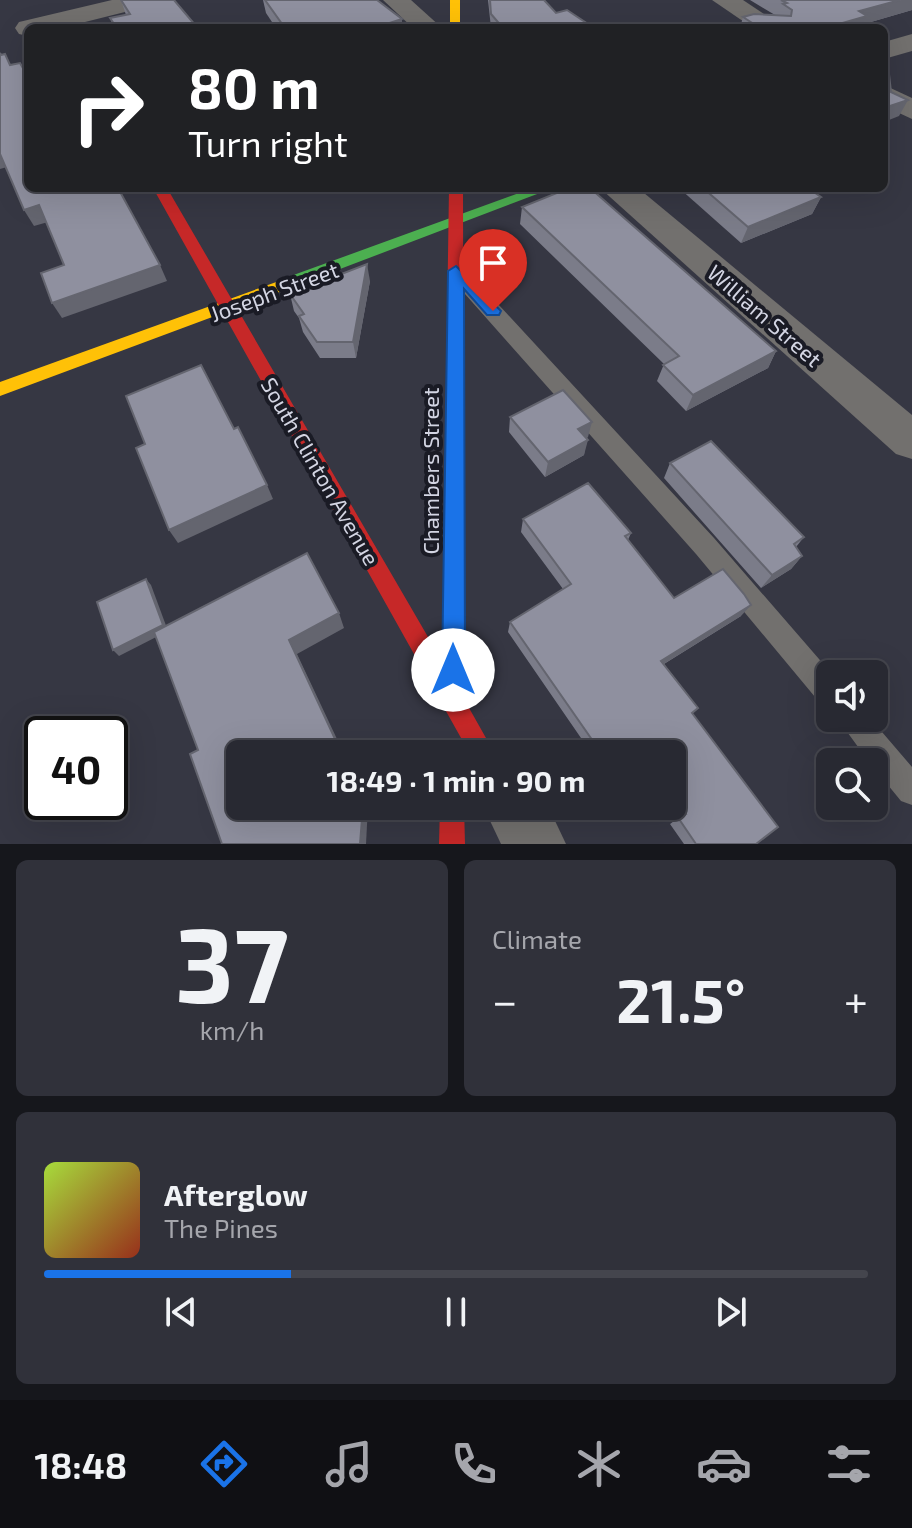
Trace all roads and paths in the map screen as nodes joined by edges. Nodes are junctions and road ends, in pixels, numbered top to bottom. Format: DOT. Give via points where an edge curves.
graph roads {
  1 [pos="144,0"];
  2 [pos="396,0"];
  3 [pos="455,0"];
  4 [pos="725,0"];
  5 [pos="61,16"];
  6 [pos="39,24"];
  7 [pos="424,24"];
  8 [pos="455,24"];
  9 [pos="765,24"];
  10 [pos="24,29"];
  11 [pos="0,35"];
  12 [pos="912,42"];
  13 [pos="888,50"];
  14 [pos="888,96"];
  15 [pos="912,110"];
  16 [pos="162,192"];
  17 [pos="456,192"];
  18 [pos="535,192"];
  19 [pos="622,192"];
  20 [pos="456,222"];
  21 [pos="456,271"];
  22 [pos="228,308"];
  23 [pos="0,389"];
  24 [pos="912,441"];
  25 [pos="816,677"];
  26 [pos="453,700"];
  27 [pos="863,732"];
  28 [pos="453,740"];
  29 [pos="475,740"];
  30 [pos="912,790"];
  31 [pos="452,820"];
  32 [pos="521,820"];
  33 [pos="452,844"];
  34 [pos="535,844"];
  1 -- 5 [label="street"];
  2 -- 7 [label="street"];
  3 -- 8 [label="street"];
  4 -- 9 [label="street"];
  5 -- 6 [label="street"];
  10 -- 11 [label="street"];
  12 -- 13 [label="street"];
  14 -- 15 [label="street"];
  16 -- 22 [label="street, South Clinton Avenue"];
  17 -- 20 [label="street, Chambers Street"];
  18 -- 20 [label="street, Joseph Street"];
  19 -- 24 [label="street, William Street"];
  20 -- 21 [label="street, Chambers Street"];
  20 -- 22 [label="street, Joseph Street"];
  21 -- 25 [label="lane"];
  21 -- 26 [label="street, Chambers Street"];
  22 -- 23 [label="street, Joseph Street"];
  22 -- 26 [label="street, South Clinton Avenue"];
  26 -- 28 [label="street, Chambers Street"];
  26 -- 29 [label="street, South Clinton Avenue"];
  27 -- 30 [label="lane"];
  31 -- 33 [label="street"];
  32 -- 34 [label="street"];
}
